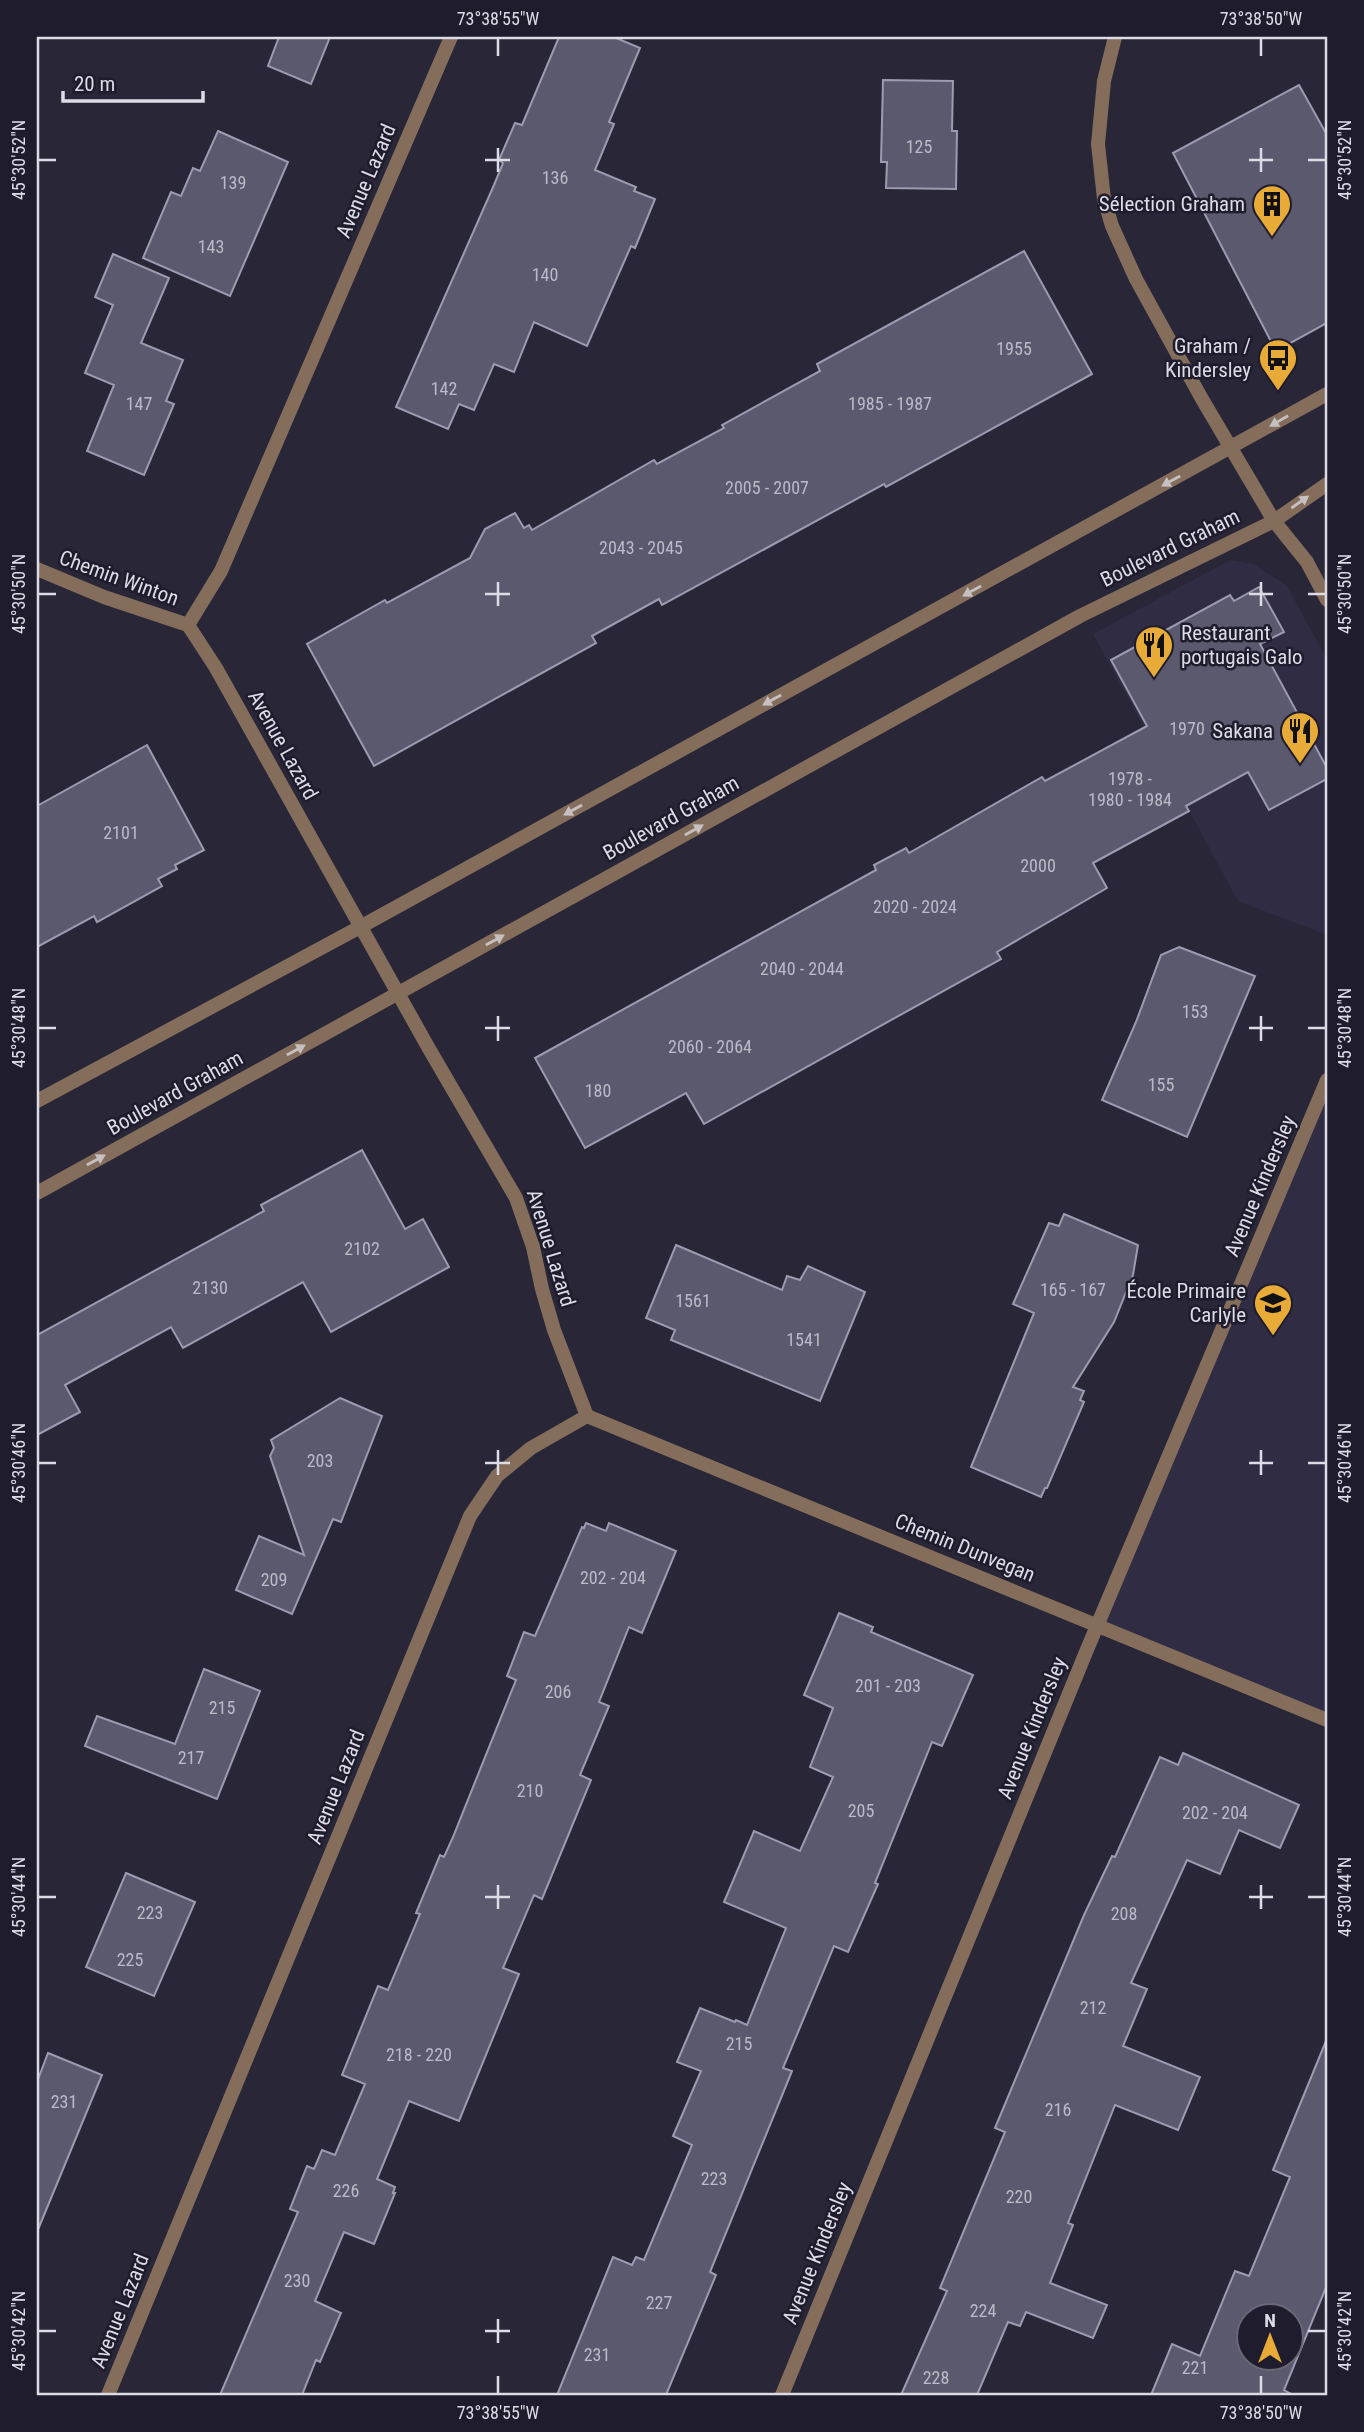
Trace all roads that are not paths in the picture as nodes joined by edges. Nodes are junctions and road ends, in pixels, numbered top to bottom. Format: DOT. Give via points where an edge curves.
graph roads {
  1 [pos="451,37"];
  2 [pos="1115,37"];
  3 [pos="1327,394"];
  4 [pos="1231,448"];
  5 [pos="1327,484"];
  6 [pos="1274,521"];
  7 [pos="37,569"];
  8 [pos="1327,600"];
  9 [pos="188,625"];
  10 [pos="362,926"];
  11 [pos="399,993"];
  12 [pos="1327,1080"];
  13 [pos="37,1101"];
  14 [pos="37,1193"];
  15 [pos="587,1416"];
  16 [pos="1097,1625"];
  17 [pos="1327,1720"];
  18 [pos="108,2395"];
  19 [pos="782,2395"];
  1 -- 9 [label="street, Avenue Lazard" via="221,571"];
  2 -- 4 [label="street" via="1100,115 1104,199 1136,279"];
  3 -- 4 [label="street, one-way"];
  4 -- 6 [label="street"];
  4 -- 10 [label="street, one-way"];
  6 -- 5 [label="street, Boulevard Graham, one-way"];
  6 -- 8 [label="street" via="1307,562"];
  11 -- 6 [label="street, Boulevard Graham, one-way" via="1080,616"];
  7 -- 9 [label="street, Chemin Winton"];
  9 -- 10 [label="street, Avenue Lazard"];
  10 -- 11 [label="street, Avenue Lazard"];
  10 -- 13 [label="street"];
  14 -- 11 [label="street, Boulevard Graham, one-way"];
  11 -- 15 [label="street, Avenue Lazard" via="516,1198 554,1330"];
  12 -- 16 [label="street, Avenue Kindersley"];
  15 -- 16 [label="street, Chemin Dunvegan"];
  15 -- 18 [label="street, Avenue Lazard" via="531,1448 497,1476 470,1516"];
  16 -- 17 [label="street, Chemin Dunvegan"];
  16 -- 19 [label="street, Avenue Kindersley"];
}
